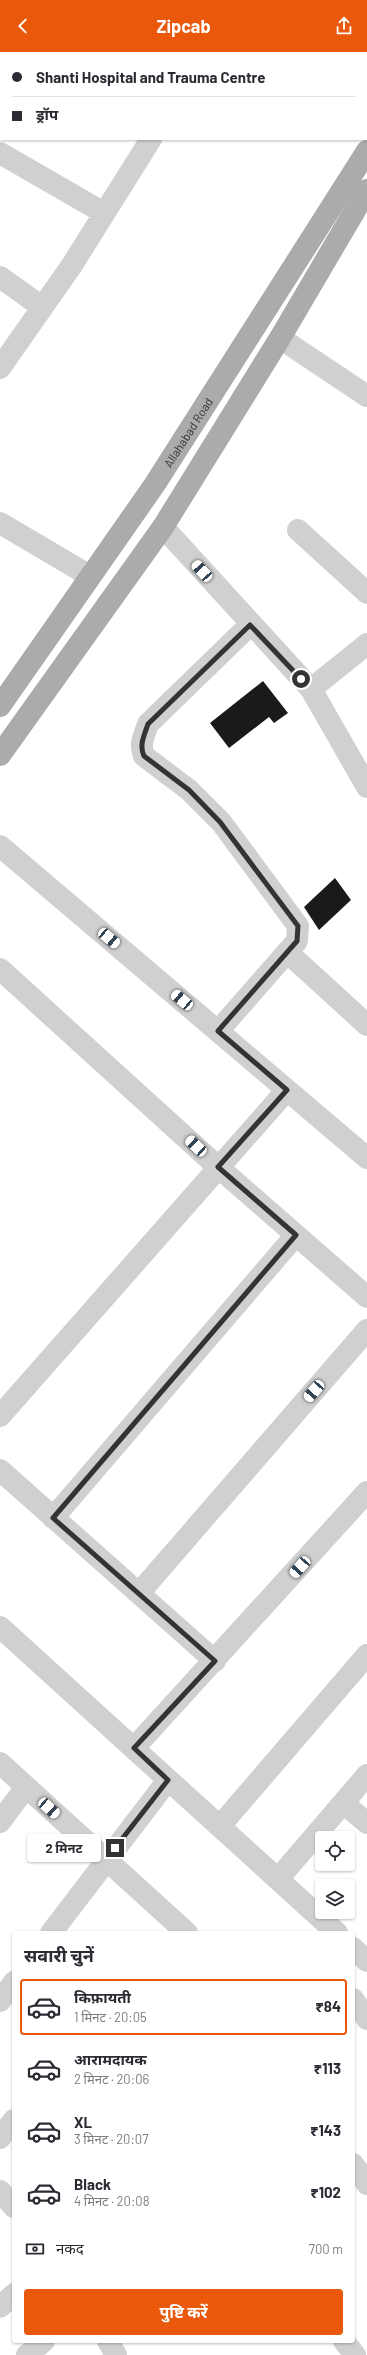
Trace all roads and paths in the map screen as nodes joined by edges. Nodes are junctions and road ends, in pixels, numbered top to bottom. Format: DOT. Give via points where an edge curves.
graph roads {
  1 [pos="149,140"];
  2 [pos="367,151"];
  3 [pos="0,153"];
  4 [pos="367,190"];
  5 [pos="104,213"];
  6 [pos="0,277"];
  7 [pos="42,307"];
  8 [pos="280,338"];
  9 [pos="0,368"];
  10 [pos="367,396"];
  11 [pos="0,523"];
  12 [pos="163,527"];
  13 [pos="298,530"];
  14 [pos="90,576"];
  15 [pos="367,593"];
  16 [pos="250,625"];
  17 [pos="367,644"];
  18 [pos="311,689"];
  19 [pos="0,706"];
  20 [pos="0,755"];
  21 [pos="367,787"];
  22 [pos="0,846"];
  23 [pos="287,952"];
  24 [pos="0,968"];
  25 [pos="367,1024"];
  26 [pos="218,1031"];
  27 [pos="287,1090"];
  28 [pos="367,1158"];
  29 [pos="218,1167"];
  30 [pos="296,1235"];
  31 [pos="367,1297"];
  32 [pos="367,1330"];
  33 [pos="0,1416"];
  34 [pos="0,1470"];
  35 [pos="367,1492"];
  36 [pos="53,1518"];
  37 [pos="140,1592"];
  38 [pos="0,1627"];
  39 [pos="367,1655"];
  40 [pos="215,1661"];
  41 [pos="134,1748"];
  42 [pos="0,1763"];
  43 [pos="367,1775"];
  44 [pos="168,1780"];
  45 [pos="26,1787"];
  46 [pos="343,1803"];
  47 [pos="0,1822"];
  48 [pos="367,1823"];
  49 [pos="220,1826"];
  50 [pos="106,1860"];
  51 [pos="278,1879"];
  52 [pos="173,1929"];
  53 [pos="53,1931"];
  54 [pos="335,1931"];
  55 [pos="355,1950"];
  56 [pos="367,1961"];
  57 [pos="12,1985"];
  58 [pos="367,1989"];
  59 [pos="355,1997"];
  60 [pos="0,2001"];
  61 [pos="355,2001"];
  62 [pos="367,2019"];
  63 [pos="12,2123"];
  64 [pos="0,2138"];
  65 [pos="355,2167"];
  66 [pos="367,2184"];
  67 [pos="12,2296"];
  68 [pos="0,2307"];
  69 [pos="42,2343"];
  70 [pos="109,2343"];
  71 [pos="346,2343"];
  72 [pos="27,2355"];
  73 [pos="116,2355"];
  74 [pos="355,2355"];
  1 -- 5 [label="street"];
  2 -- 14 [label="main road, Allahabad Road" via="154,484"];
  3 -- 5 [label="street"];
  4 -- 8 [label="main road"];
  5 -- 7 [label="street"];
  6 -- 7 [label="street"];
  7 -- 9 [label="street"];
  8 -- 10 [label="street"];
  8 -- 12 [label="main road"];
  11 -- 14 [label="street"];
  12 -- 16 [label="street"];
  12 -- 20 [label="main road"];
  13 -- 15 [label="street"];
  14 -- 19 [label="main road, Allahabad Road"];
  16 -- 18 [label="street"];
  16 -- 23 [label="street" via="148,724 141,749 144,756 189,790 220,822 294,919 299,934 297,941"];
  17 -- 18 [label="street"];
  18 -- 21 [label="street"];
  22 -- 26 [label="street"];
  23 -- 25 [label="street"];
  23 -- 26 [label="street"];
  24 -- 29 [label="street"];
  26 -- 27 [label="street"];
  27 -- 28 [label="street"];
  27 -- 29 [label="street"];
  29 -- 30 [label="street"];
  29 -- 33 [label="street"];
  30 -- 31 [label="street"];
  30 -- 36 [label="street"];
  32 -- 37 [label="street"];
  34 -- 36 [label="street"];
  35 -- 40 [label="street"];
  36 -- 37 [label="street"];
  37 -- 40 [label="street"];
  38 -- 41 [label="street"];
  39 -- 49 [label="street"];
  40 -- 41 [label="street"];
  41 -- 44 [label="street"];
  42 -- 45 [label="street"];
  43 -- 46 [label="street"];
  44 -- 49 [label="street"];
  44 -- 50 [label="street"];
  45 -- 47 [label="street"];
  45 -- 50 [label="street"];
  46 -- 48 [label="street"];
  46 -- 51 [label="street"];
  49 -- 51 [label="street"];
  50 -- 52 [label="street"];
  50 -- 53 [label="street"];
  51 -- 54 [label="street"];
  55 -- 56 [label="street"];
  57 -- 60 [label="street"];
  58 -- 59 [label="street"];
  61 -- 62 [label="street"];
  63 -- 64 [label="street"];
  65 -- 66 [label="street"];
  67 -- 68 [label="street"];
  69 -- 72 [label="street"];
  70 -- 73 [label="street"];
  71 -- 74 [label="street"];
}
